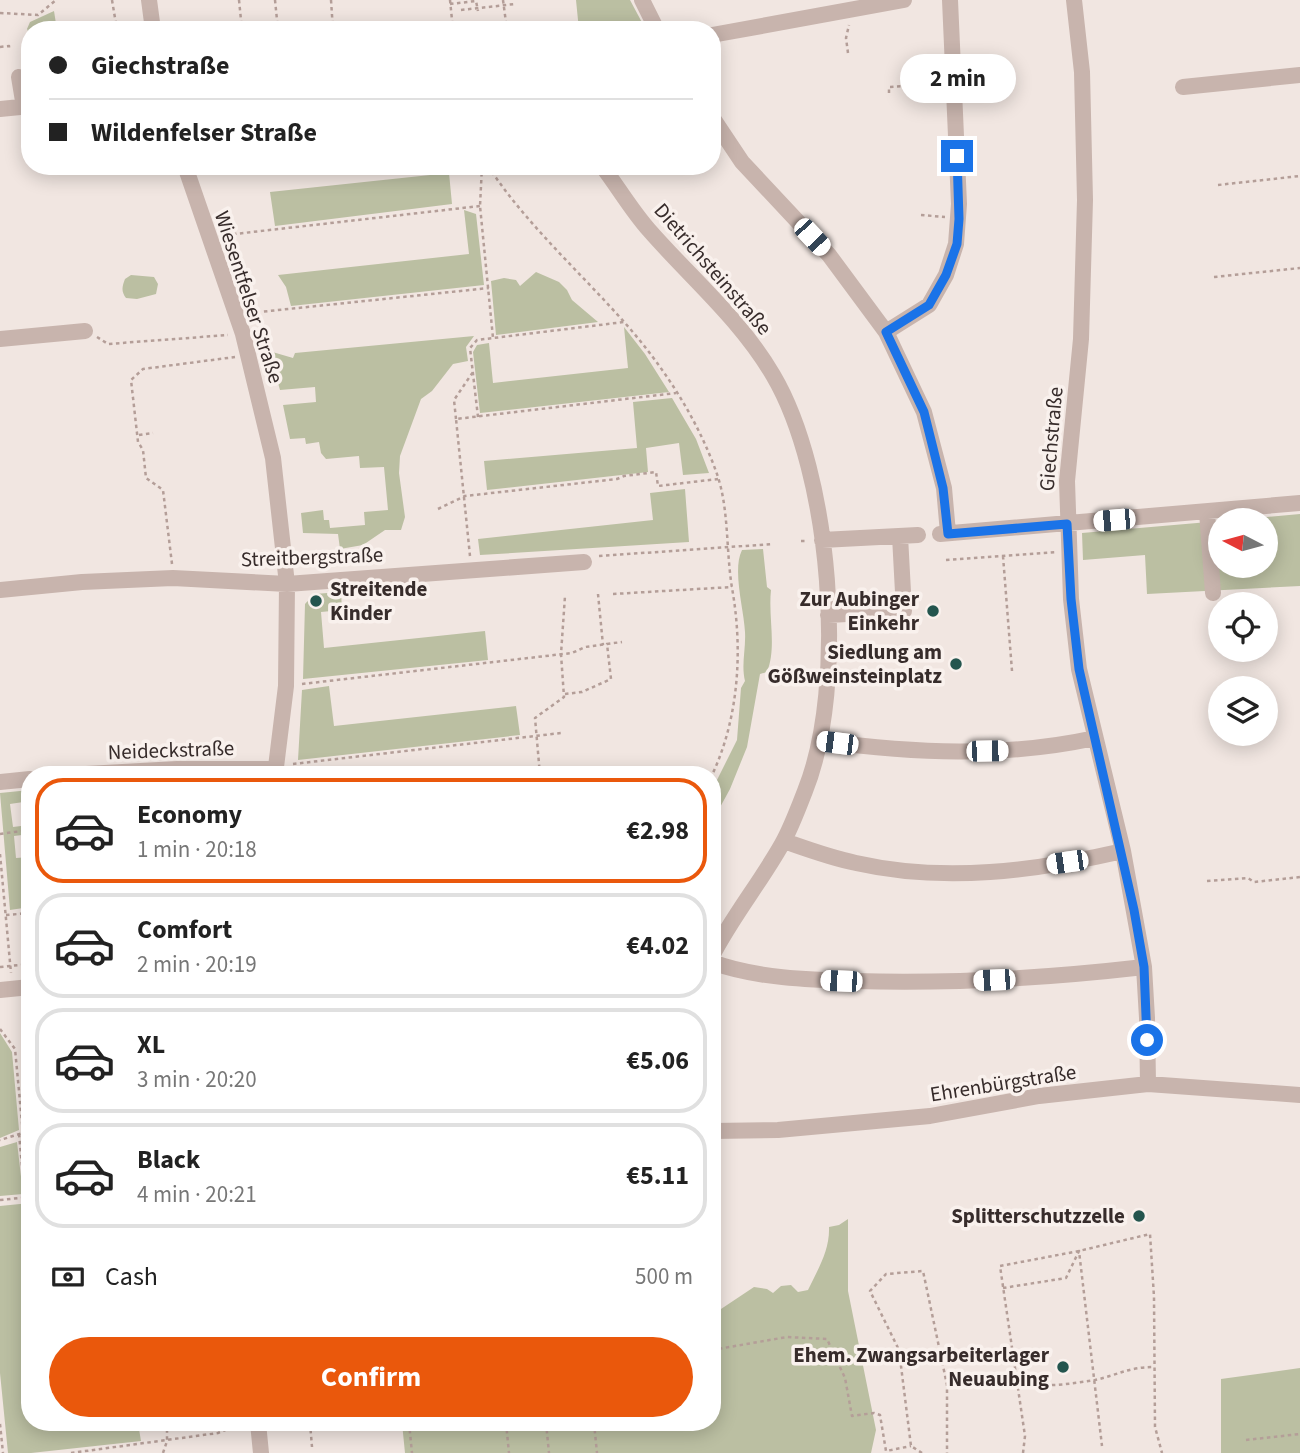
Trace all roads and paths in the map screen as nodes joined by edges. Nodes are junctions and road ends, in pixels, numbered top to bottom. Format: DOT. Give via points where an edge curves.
graph roads {
  1 [pos="56,0"];
  2 [pos="112,0"];
  3 [pos="149,0"];
  4 [pos="239,0"];
  5 [pos="275,0"];
  6 [pos="331,0"];
  7 [pos="503,0"];
  8 [pos="642,0"];
  9 [pos="904,0"];
  10 [pos="950,0"];
  11 [pos="1074,0"];
  12 [pos="450,2"];
  13 [pos="515,4"];
  14 [pos="504,5"];
  15 [pos="477,9"];
  16 [pos="851,9"];
  17 [pos="461,10"];
  18 [pos="0,13"];
  19 [pos="116,21"];
  20 [pos="152,21"];
  21 [pos="241,21"];
  22 [pos="277,21"];
  23 [pos="332,21"];
  24 [pos="452,21"];
  25 [pos="505,21"];
  26 [pos="652,21"];
  27 [pos="721,32"];
  28 [pos="0,47"];
  29 [pos="9,50"];
  30 [pos="848,53"];
  31 [pos="1300,75"];
  32 [pos="19,77"];
  33 [pos="954,83"];
  34 [pos="21,84"];
  35 [pos="1183,87"];
  36 [pos="889,93"];
  37 [pos="21,107"];
  38 [pos="0,109"];
  39 [pos="721,130"];
  40 [pos="188,175"];
  41 [pos="482,175"];
  42 [pos="495,175"];
  43 [pos="609,175"];
  44 [pos="1300,176"];
  45 [pos="1217,185"];
  46 [pos="480,206"];
  47 [pos="920,215"];
  48 [pos="959,219"];
  49 [pos="209,237"];
  50 [pos="1300,268"];
  51 [pos="1214,276"];
  52 [pos="489,288"];
  53 [pos="236,314"];
  54 [pos="624,322"];
  55 [pos="85,331"];
  56 [pos="886,332"];
  57 [pos="243,334"];
  58 [pos="494,338"];
  59 [pos="0,339"];
  60 [pos="249,355"];
  61 [pos="473,372"];
  62 [pos="676,393"];
  63 [pos="478,416"];
  64 [pos="456,419"];
  65 [pos="153,433"];
  66 [pos="137,435"];
  67 [pos="719,479"];
  68 [pos="465,496"];
  69 [pos="1300,503"];
  70 [pos="438,509"];
  71 [pos="1207,512"];
  72 [pos="1067,524"];
  73 [pos="918,535"];
  74 [pos="900,536"];
  75 [pos="815,540"];
  76 [pos="801,541"];
  77 [pos="773,544"];
  78 [pos="728,546"];
  79 [pos="1070,551"];
  80 [pos="611,554"];
  81 [pos="1003,556"];
  82 [pos="946,560"];
  83 [pos="584,562"];
  84 [pos="471,570"];
  85 [pos="173,578"];
  86 [pos="287,584"];
  87 [pos="732,587"];
  88 [pos="0,590"];
  89 [pos="1213,592"];
  90 [pos="598,594"];
  91 [pos="613,594"];
  92 [pos="565,596"];
  93 [pos="828,615"];
  94 [pos="622,642"];
  95 [pos="605,644"];
  96 [pos="561,654"];
  97 [pos="1012,671"];
  98 [pos="298,685"];
  99 [pos="565,694"];
  100 [pos="561,733"];
  101 [pos="537,736"];
  102 [pos="1095,738"];
  103 [pos="820,741"];
  104 [pos="292,764"];
  105 [pos="276,766"];
  106 [pos="540,766"];
  107 [pos="715,766"];
  108 [pos="21,780"];
  109 [pos="0,782"];
  110 [pos="21,831"];
  111 [pos="0,834"];
  112 [pos="783,841"];
  113 [pos="1123,851"];
  114 [pos="0,854"];
  115 [pos="1300,877"];
  116 [pos="1208,881"];
  117 [pos="21,914"];
  118 [pos="6,915"];
  119 [pos="721,939"];
  120 [pos="721,962"];
  121 [pos="21,965"];
  122 [pos="10,966"];
  123 [pos="0,967"];
  124 [pos="1144,967"];
  125 [pos="6,989"];
  126 [pos="0,1029"];
  127 [pos="1147,1084"];
  128 [pos="1300,1095"];
  129 [pos="21,1112"];
  130 [pos="721,1131"];
  131 [pos="19,1133"];
  132 [pos="0,1140"];
  133 [pos="21,1149"];
  134 [pos="21,1198"];
  135 [pos="0,1200"];
  136 [pos="1079,1251"];
  137 [pos="1003,1288"];
  138 [pos="721,1348"];
  139 [pos="1154,1367"];
  140 [pos="1095,1380"];
  141 [pos="1017,1382"];
  142 [pos="0,1424"];
  143 [pos="167,1431"];
  144 [pos="223,1431"];
  145 [pos="259,1431"];
  146 [pos="311,1431"];
  147 [pos="410,1431"];
  148 [pos="507,1431"];
  149 [pos="547,1431"];
  150 [pos="595,1431"];
  151 [pos="1300,1434"];
  152 [pos="1246,1440"];
  153 [pos="167,1441"];
  154 [pos="911,1446"];
  155 [pos="1102,1446"];
  156 [pos="312,1447"];
  157 [pos="3,1453"];
  158 [pos="71,1453"];
  159 [pos="163,1453"];
  160 [pos="261,1453"];
  161 [pos="412,1453"];
  162 [pos="509,1453"];
  163 [pos="549,1453"];
  164 [pos="597,1453"];
  165 [pos="922,1453"];
  166 [pos="947,1453"];
  167 [pos="1023,1453"];
  168 [pos="1162,1453"];
  1 -- 18 [label="path" via="38,15"];
  2 -- 19 [label="path"];
  3 -- 20 [label="street"];
  4 -- 21 [label="path"];
  5 -- 22 [label="path"];
  6 -- 23 [label="path"];
  7 -- 14 [label="path"];
  8 -- 26 [label="street"];
  9 -- 16 [label="street"];
  10 -- 33 [label="street"];
  11 -- 72 [label="street, Giechstraße" via="1082,72 1085,200 1081,339"];
  12 -- 15 [label="path" via="476,1"];
  12 -- 24 [label="path"];
  13 -- 14 [label="path"];
  14 -- 15 [label="path"];
  14 -- 25 [label="path"];
  15 -- 17 [label="path"];
  16 -- 27 [label="street"];
  16 -- 30 [label="path"];
  28 -- 29 [label="path" via="9,46"];
  31 -- 35 [label="street"];
  32 -- 34 [label="street"];
  33 -- 36 [label="path" via="889,87"];
  33 -- 48 [label="street"];
  37 -- 38 [label="street"];
  39 -- 56 [label="street" via="742,162 829,256"];
  40 -- 49 [label="street, Wiesentfelser Straße"];
  41 -- 46 [label="path"];
  42 -- 54 [label="path"];
  43 -- 75 [label="street, Dietrichsteinstraße" via="648,229 736,322 773,375 802,440 816,491"];
  44 -- 45 [label="path"];
  46 -- 49 [label="path"];
  46 -- 52 [label="path"];
  47 -- 48 [label="path"];
  48 -- 56 [label="street" via="957,244 929,305"];
  49 -- 53 [label="street, Wiesentfelser Straße"];
  50 -- 51 [label="path"];
  52 -- 53 [label="path"];
  52 -- 58 [label="path"];
  53 -- 57 [label="street, Wiesentfelser Straße"];
  54 -- 58 [label="path"];
  54 -- 62 [label="path"];
  55 -- 57 [label="path" via="108,344"];
  55 -- 59 [label="street"];
  56 -- 72 [label="street" via="924,412 943,488 944,534"];
  57 -- 60 [label="street, Wiesentfelser Straße"];
  58 -- 61 [label="path" via="477,340 470,348"];
  60 -- 66 [label="path" via="143,369 131,380"];
  60 -- 86 [label="street, Wiesentfelser Straße" via="273,458"];
  61 -- 63 [label="path"];
  61 -- 64 [label="path" via="454,400"];
  62 -- 63 [label="path"];
  62 -- 67 [label="path"];
  63 -- 64 [label="path"];
  64 -- 68 [label="path"];
  65 -- 66 [label="path"];
  66 -- 85 [label="path" via="146,478 163,489"];
  67 -- 68 [label="path" via="658,486 656,472"];
  67 -- 78 [label="path"];
  68 -- 70 [label="path"];
  68 -- 84 [label="path"];
  69 -- 71 [label="street"];
  71 -- 72 [label="street"];
  71 -- 89 [label="street"];
  72 -- 79 [label="street, Giechstraße"];
  73 -- 74 [label="street"];
  74 -- 75 [label="street"];
  74 -- 93 [label="street" via="904,611"];
  75 -- 76 [label="path"];
  75 -- 93 [label="street, Dietrichsteinstraße"];
  77 -- 78 [label="path"];
  78 -- 80 [label="path"];
  78 -- 87 [label="path"];
  79 -- 81 [label="path"];
  79 -- 102 [label="street, Giechstraße" via="1079,669"];
  81 -- 82 [label="path"];
  81 -- 97 [label="path"];
  83 -- 84 [label="street, Streitbergstraße"];
  84 -- 86 [label="street, Streitbergstraße"];
  85 -- 86 [label="street, Streitbergstraße"];
  85 -- 88 [label="street, Streitbergstraße"];
  86 -- 105 [label="street, Wiesentfelser Straße" via="286,686"];
  87 -- 91 [label="path"];
  87 -- 107 [label="path" via="737,626 735,684 729,729"];
  90 -- 95 [label="path"];
  92 -- 96 [label="path"];
  93 -- 103 [label="street, Dietrichsteinstraße" via="828,687"];
  94 -- 95 [label="path"];
  95 -- 96 [label="path"];
  95 -- 99 [label="path" via="611,678 582,692"];
  96 -- 98 [label="path"];
  96 -- 99 [label="path"];
  99 -- 101 [label="path" via="535,718"];
  100 -- 101 [label="path"];
  101 -- 104 [label="path"];
  101 -- 106 [label="path"];
  102 -- 103 [label="street" via="1052,747 965,752"];
  102 -- 113 [label="street, Giechstraße"];
  103 -- 112 [label="street, Dietrichsteinstraße" via="807,788"];
  108 -- 109 [label="street"];
  110 -- 111 [label="path"];
  112 -- 113 [label="street" via="857,863 918,872 1015,870"];
  112 -- 119 [label="street, Dietrichsteinstraße"];
  113 -- 124 [label="street, Giechstraße"];
  114 -- 118 [label="path"];
  115 -- 116 [label="path"];
  117 -- 118 [label="path"];
  118 -- 122 [label="path"];
  120 -- 124 [label="street" via="815,980 894,982 994,980"];
  121 -- 122 [label="path"];
  122 -- 123 [label="path"];
  122 -- 125 [label="path"];
  124 -- 127 [label="street, Giechstraße"];
  126 -- 129 [label="path" via="15,1049"];
  127 -- 128 [label="street, Ehrenbürgstraße"];
  127 -- 130 [label="street, Ehrenbürgstraße" via="1039,1096 930,1116"];
  131 -- 132 [label="path"];
  131 -- 133 [label="path"];
  134 -- 135 [label="path"];
  136 -- 137 [label="path" via="1066,1278"];
  136 -- 137 [label="path" via="1000,1266"];
  136 -- 139 [label="path" via="1150,1234"];
  136 -- 140 [label="path"];
  137 -- 141 [label="path"];
  138 -- 154 [label="path" via="787,1337 827,1339 845,1378 852,1416 880,1415 887,1451"];
  139 -- 140 [label="path" via="1133,1367"];
  139 -- 168 [label="path" via="1155,1427"];
  140 -- 141 [label="path" via="1033,1386"];
  140 -- 155 [label="path"];
  141 -- 167 [label="path"];
  142 -- 157 [label="path"];
  143 -- 153 [label="path"];
  144 -- 153 [label="path"];
  145 -- 160 [label="street"];
  146 -- 156 [label="path"];
  147 -- 161 [label="path"];
  148 -- 162 [label="path"];
  149 -- 163 [label="path"];
  150 -- 164 [label="path"];
  151 -- 152 [label="path"];
  153 -- 158 [label="path"];
  153 -- 159 [label="path"];
  154 -- 165 [label="path"];
  154 -- 166 [label="path" via="899,1350 870,1291 886,1274 923,1271 947,1385"];
}
